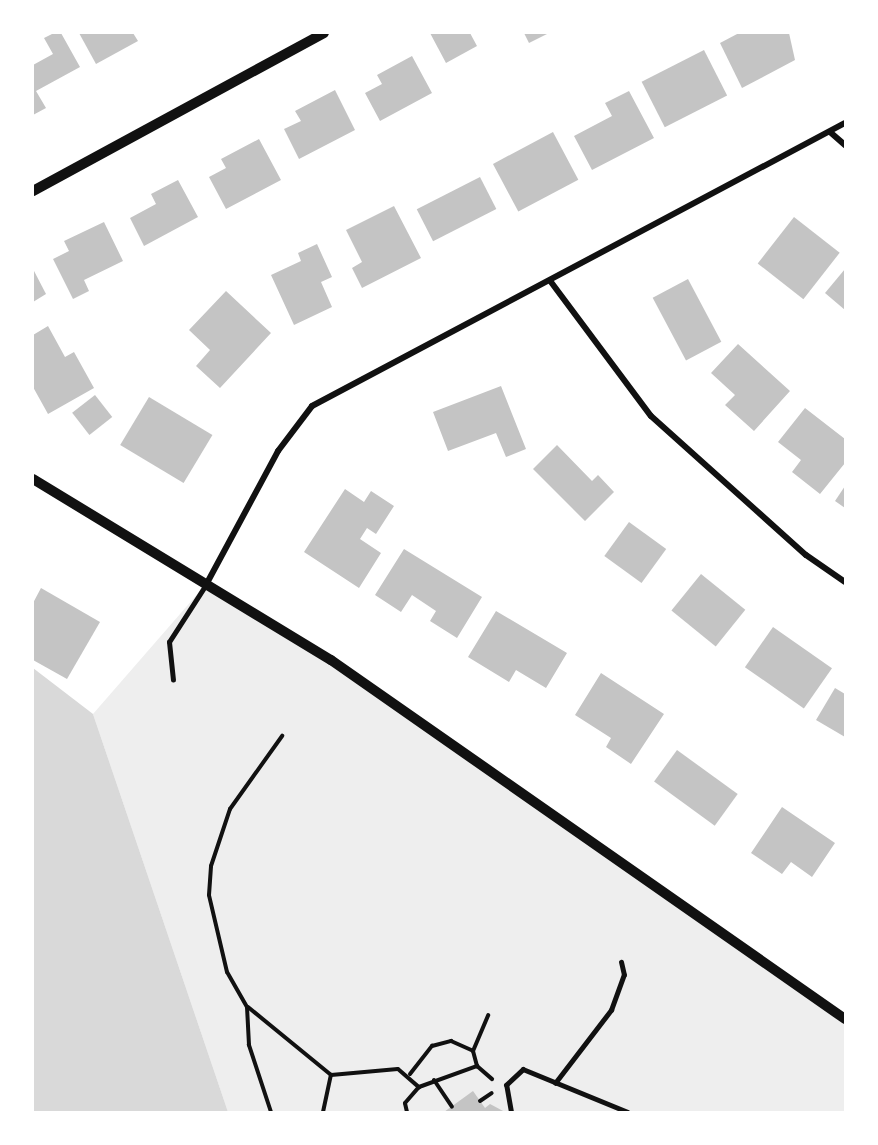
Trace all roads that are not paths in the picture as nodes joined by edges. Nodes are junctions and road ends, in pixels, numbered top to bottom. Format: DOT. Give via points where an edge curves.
graph roads {
  1 [pos="324,33"];
  2 [pos="845,123"];
  3 [pos="830,132"];
  4 [pos="845,144"];
  5 [pos="33,191"];
  6 [pos="551,282"];
  7 [pos="33,479"];
  8 [pos="845,582"];
  9 [pos="207,583"];
  10 [pos="173,680"];
  11 [pos="621,962"];
  12 [pos="845,1019"];
  13 [pos="555,1083"];
  14 [pos="511,1112"];
  15 [pos="628,1112"];
  1 -- 5 [label="street"];
  2 -- 3 [label="street"];
  3 -- 4 [label="street"];
  3 -- 6 [label="street"];
  6 -- 8 [label="street" via="651,416 806,555"];
  6 -- 9 [label="street" via="371,370 312,405 278,451"];
  7 -- 9 [label="street"];
  9 -- 10 [label="lane" via="169,642"];
  9 -- 12 [label="street" via="331,660"];
  11 -- 13 [label="lane" via="624,975 611,1010"];
  13 -- 14 [label="lane" via="523,1069 506,1085"];
  13 -- 15 [label="lane"];
}
